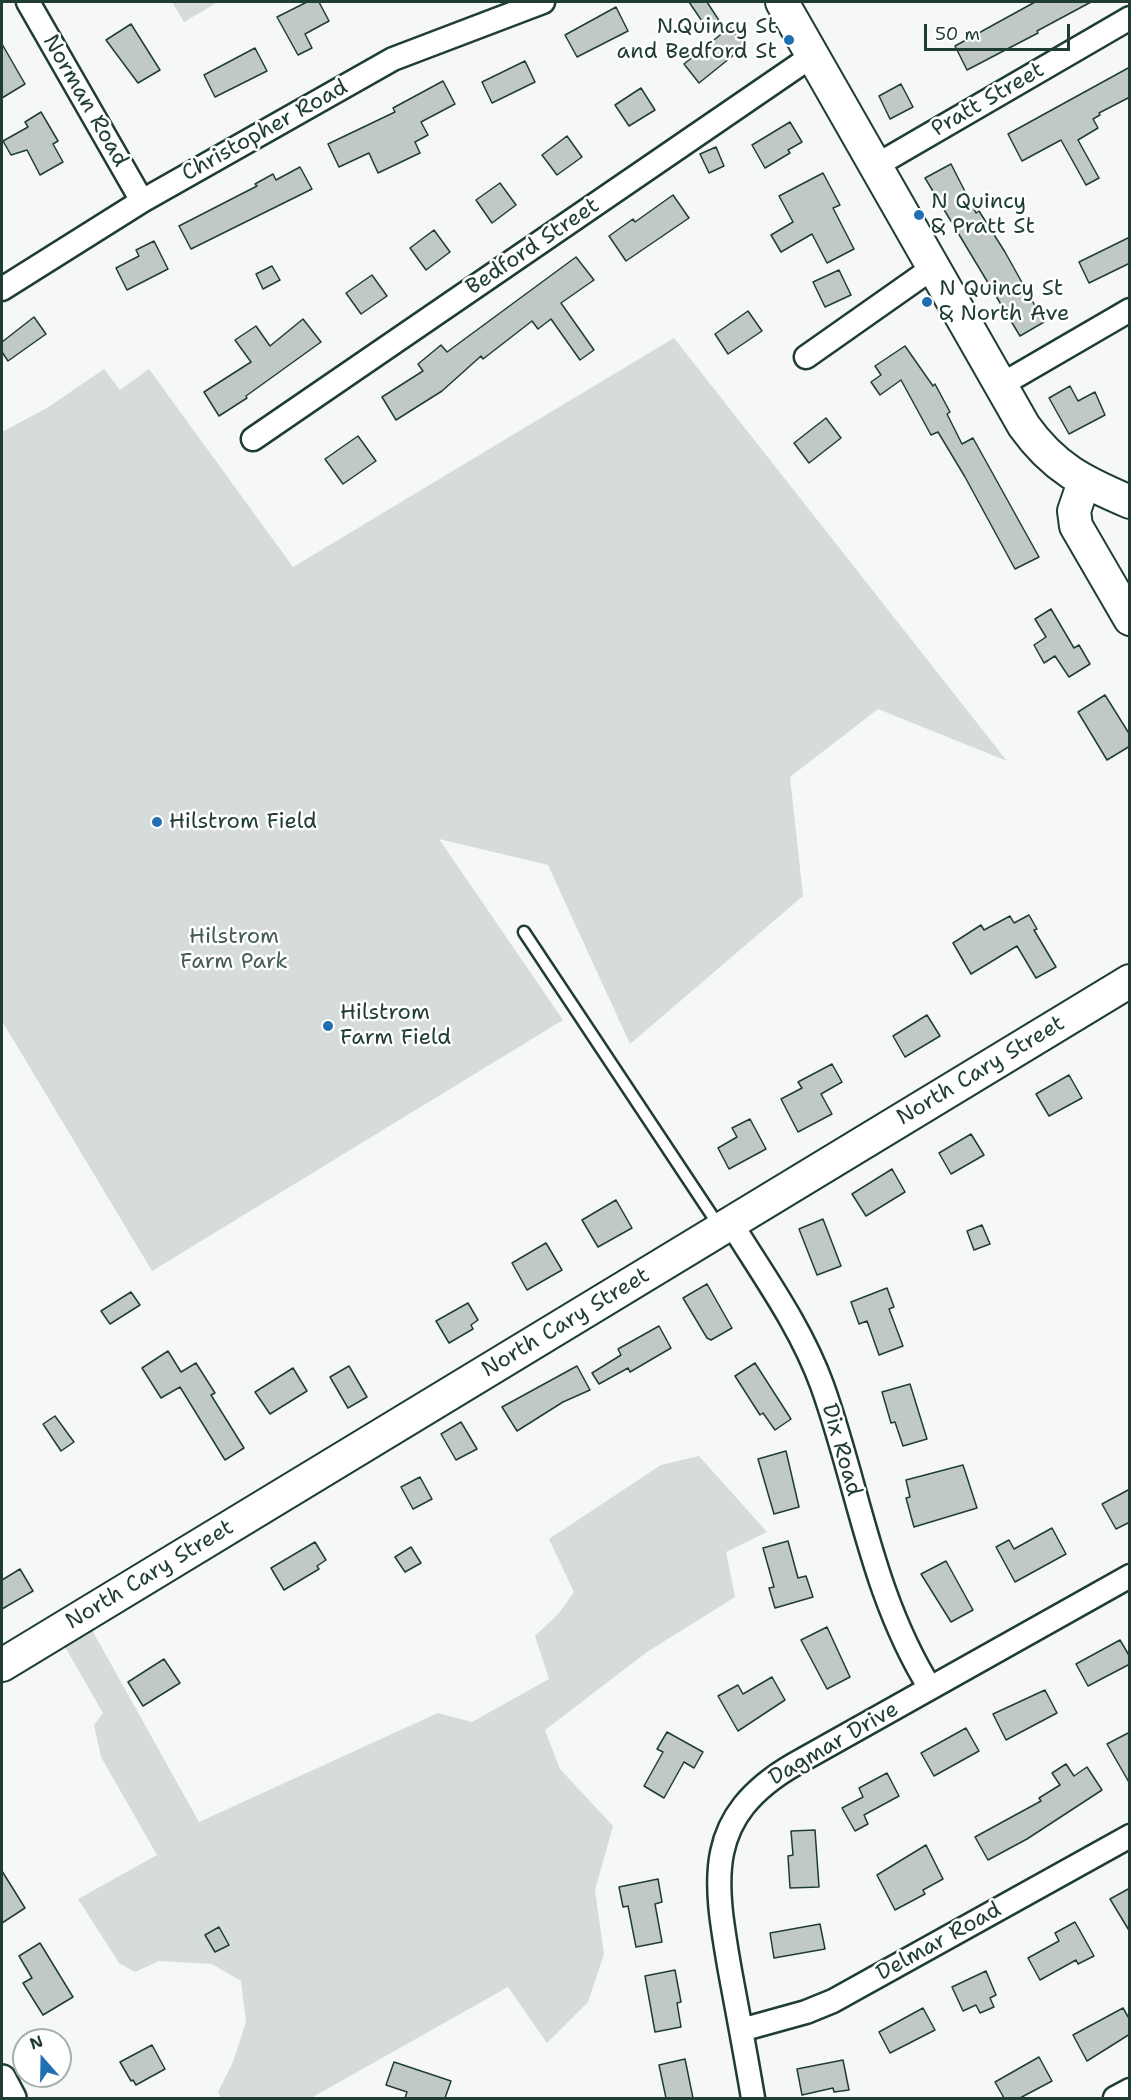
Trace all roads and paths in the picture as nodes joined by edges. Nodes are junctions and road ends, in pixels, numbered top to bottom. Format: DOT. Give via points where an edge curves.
graph roads {
  1 [pos="28,2"];
  2 [pos="543,2"];
  3 [pos="782,2"];
  4 [pos="1130,18"];
  5 [pos="812,56"];
  6 [pos="877,165"];
  7 [pos="142,201"];
  8 [pos="934,267"];
  9 [pos="2,289"];
  10 [pos="1130,310"];
  11 [pos="806,357"];
  12 [pos="1001,385"];
  13 [pos="253,439"];
  14 [pos="1084,482"];
  15 [pos="1130,502"];
  16 [pos="1130,619"];
  17 [pos="524,932"];
  18 [pos="1130,981"];
  19 [pos="726,1226"];
  20 [pos="1130,1576"];
  21 [pos="2,1665"];
  22 [pos="930,1688"];
  23 [pos="1130,1836"];
  24 [pos="741,2031"];
  25 [pos="2,2079"];
  26 [pos="1130,2090"];
  27 [pos="12,2098"];
  28 [pos="753,2098"];
  29 [pos="1114,2098"];
  1 -- 7 [label="street, Norman Road"];
  2 -- 7 [label="street, Christopher Road" via="393,59"];
  3 -- 5 [label="main road"];
  4 -- 6 [label="street, Pratt Street"];
  5 -- 6 [label="main road"];
  5 -- 13 [label="street, Bedford Street"];
  6 -- 8 [label="main road"];
  7 -- 9 [label="street, Christopher Road"];
  8 -- 11 [label="street"];
  8 -- 12 [label="main road"];
  10 -- 12 [label="street"];
  12 -- 14 [label="main road" via="1039,447 1057,465"];
  14 -- 15 [label="main road"];
  14 -- 16 [label="main road" via="1074,511 1076,526"];
  17 -- 19 [label="lane"];
  18 -- 19 [label="main road, North Cary Street"];
  19 -- 21 [label="main road, North Cary Street"];
  19 -- 22 [label="street, Dix Road" via="786,1311 822,1383 884,1597"];
  20 -- 22 [label="street, Dagmar Drive"];
  22 -- 24 [label="street, Dagmar Drive" via="771,1778 751,1795 735,1817 724,1842 718,1902"];
  23 -- 24 [label="street, Delmar Road" via="833,2001"];
  24 -- 28 [label="street, Dagmar Drive"];
  25 -- 27 [label="street"];
  26 -- 29 [label="street"];
}
